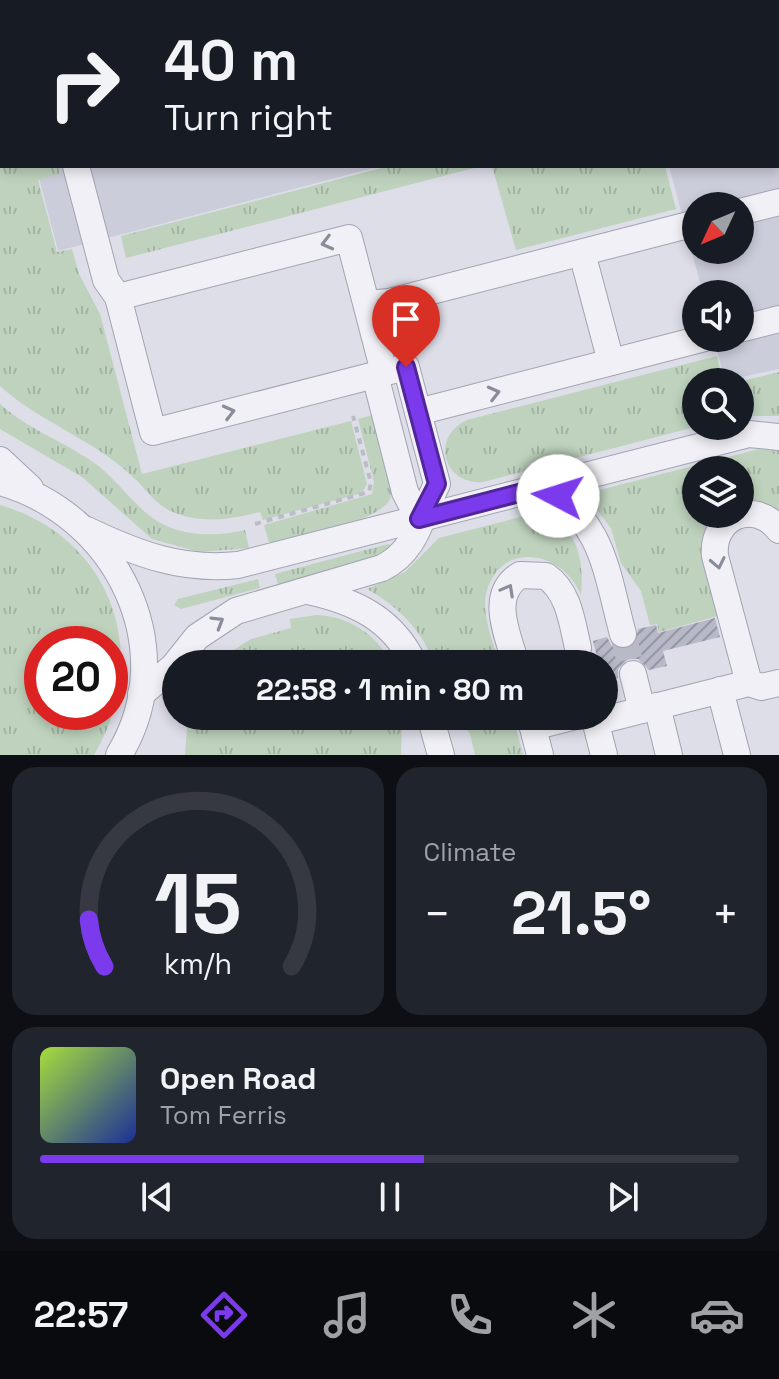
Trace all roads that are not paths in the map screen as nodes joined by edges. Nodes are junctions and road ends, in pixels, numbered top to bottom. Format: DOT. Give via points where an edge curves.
graph roads {
  1 [pos="77,168"];
  2 [pos="779,202"];
  3 [pos="754,208"];
  4 [pos="682,227"];
  5 [pos="582,253"];
  6 [pos="118,297"];
  7 [pos="367,304"];
  8 [pos="779,319"];
  9 [pos="754,325"];
  10 [pos="682,344"];
  11 [pos="611,362"];
  12 [pos="388,371"];
  13 [pos="418,412"];
  14 [pos="779,437"];
  15 [pos="0,460"];
  16 [pos="0,482"];
  17 [pos="542,487"];
  18 [pos="38,496"];
  19 [pos="419,519"];
  20 [pos="87,530"];
  21 [pos="779,530"];
  22 [pos="304,590"];
  23 [pos="623,634"];
  24 [pos="578,648"];
  25 [pos="406,650"];
  26 [pos="513,650"];
  27 [pos="633,674"];
  28 [pos="749,683"];
  29 [pos="779,683"];
  30 [pos="720,690"];
  31 [pos="141,694"];
  32 [pos="650,708"];
  33 [pos="618,713"];
  34 [pos="434,730"];
  35 [pos="533,730"];
  36 [pos="593,730"];
  37 [pos="129,747"];
  38 [pos="441,755"];
  39 [pos="540,755"];
  40 [pos="604,755"];
  41 [pos="669,755"];
  42 [pos="737,755"];
  1 -- 6 [label="street" via="106,280"];
  2 -- 3 [label="street"];
  4 -- 5 [label="street"];
  5 -- 7 [label="street"];
  5 -- 11 [label="street"];
  7 -- 6 [label="street, one-way" via="349,238"];
  6 -- 12 [label="street, one-way" via="153,432"];
  7 -- 12 [label="street"];
  8 -- 9 [label="street"];
  10 -- 11 [label="street"];
  13 -- 11 [label="street, one-way"];
  12 -- 13 [label="street"];
  12 -- 19 [label="street" via="405,492"];
  13 -- 19 [label="street" via="437,484"];
  14 -- 17 [label="street" via="749,434"];
  15 -- 18 [label="street"];
  16 -- 18 [label="street"];
  17 -- 19 [label="street"];
  17 -- 23 [label="street" via="573,508 595,535"];
  18 -- 20 [label="street"];
  19 -- 20 [label="street" via="213,568 151,557"];
  19 -- 22 [label="street" via="414,542 390,564"];
  20 -- 31 [label="street" via="113,560 134,605 143,654"];
  21 -- 28 [label="street, one-way" via="765,516 745,513 727,520 716,537 715,556"];
  22 -- 25 [label="street" via="345,600 377,617"];
  31 -- 22 [label="street, one-way" via="210,626 236,611"];
  26 -- 24 [label="street, one-way" via="501,603 507,586 520,575 546,576 559,588"];
  27 -- 32 [label="street"];
  28 -- 29 [label="street"];
  28 -- 30 [label="street"];
  30 -- 32 [label="street"];
  30 -- 42 [label="street"];
  31 -- 37 [label="street"];
  32 -- 33 [label="street"];
  32 -- 41 [label="street"];
  34 -- 38 [label="street"];
  35 -- 39 [label="street"];
  36 -- 40 [label="street"];
}
